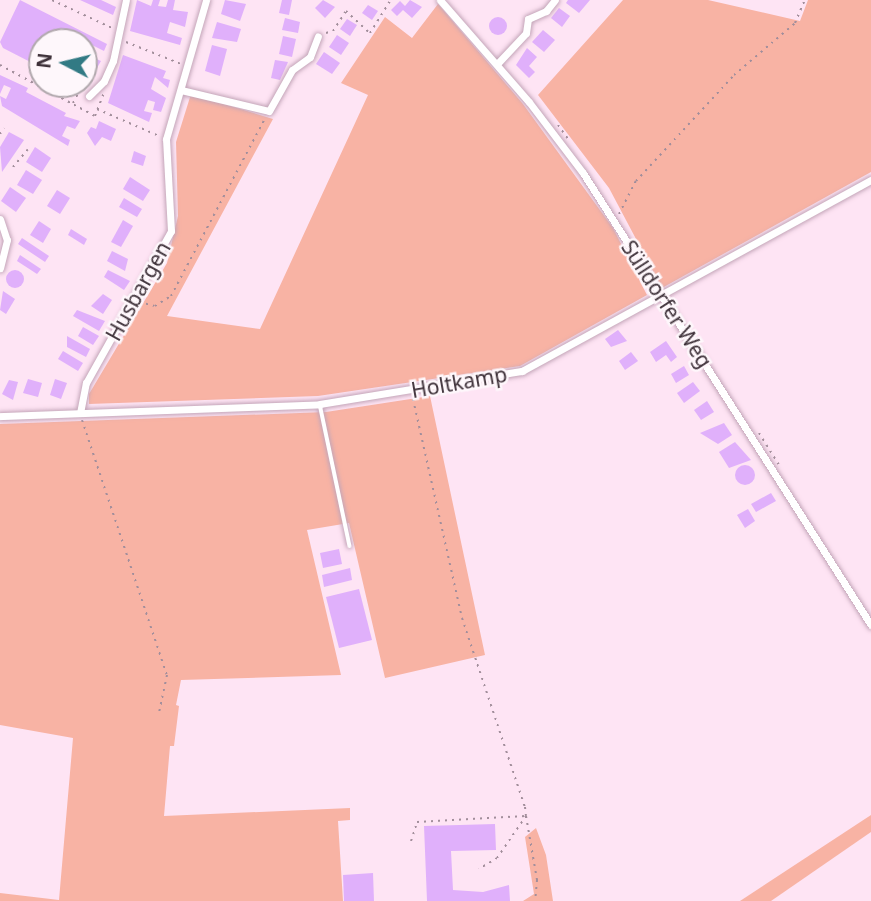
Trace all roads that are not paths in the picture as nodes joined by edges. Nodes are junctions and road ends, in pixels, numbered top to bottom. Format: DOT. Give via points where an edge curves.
graph roads {
  1 [pos="126,0"];
  2 [pos="206,0"];
  3 [pos="441,0"];
  4 [pos="555,0"];
  5 [pos="318,36"];
  6 [pos="497,64"];
  7 [pos="98,87"];
  8 [pos="181,90"];
  9 [pos="871,180"];
  10 [pos="0,219"];
  11 [pos="0,268"];
  12 [pos="659,296"];
  13 [pos="320,404"];
  14 [pos="80,413"];
  15 [pos="0,416"];
  16 [pos="350,546"];
  17 [pos="871,625"];
  1 -- 7 [label="street" via="104,81"];
  2 -- 8 [label="street, Husbargen"];
  3 -- 6 [label="street, Sülldorfer Weg"];
  4 -- 6 [label="street" via="546,11 528,19 526,33"];
  5 -- 8 [label="street" via="310,57 292,70 269,111"];
  6 -- 12 [label="street, Sülldorfer Weg" via="583,173"];
  8 -- 14 [label="street, Husbargen" via="166,139 171,231 86,383"];
  9 -- 12 [label="street, Holtkamp"];
  10 -- 11 [label="street" via="6,240"];
  12 -- 13 [label="street, Holtkamp" via="522,371"];
  12 -- 17 [label="street, Sülldorfer Weg"];
  13 -- 14 [label="street, Holtkamp"];
  13 -- 16 [label="lane"];
  14 -- 15 [label="street, Holtkamp"];
}
